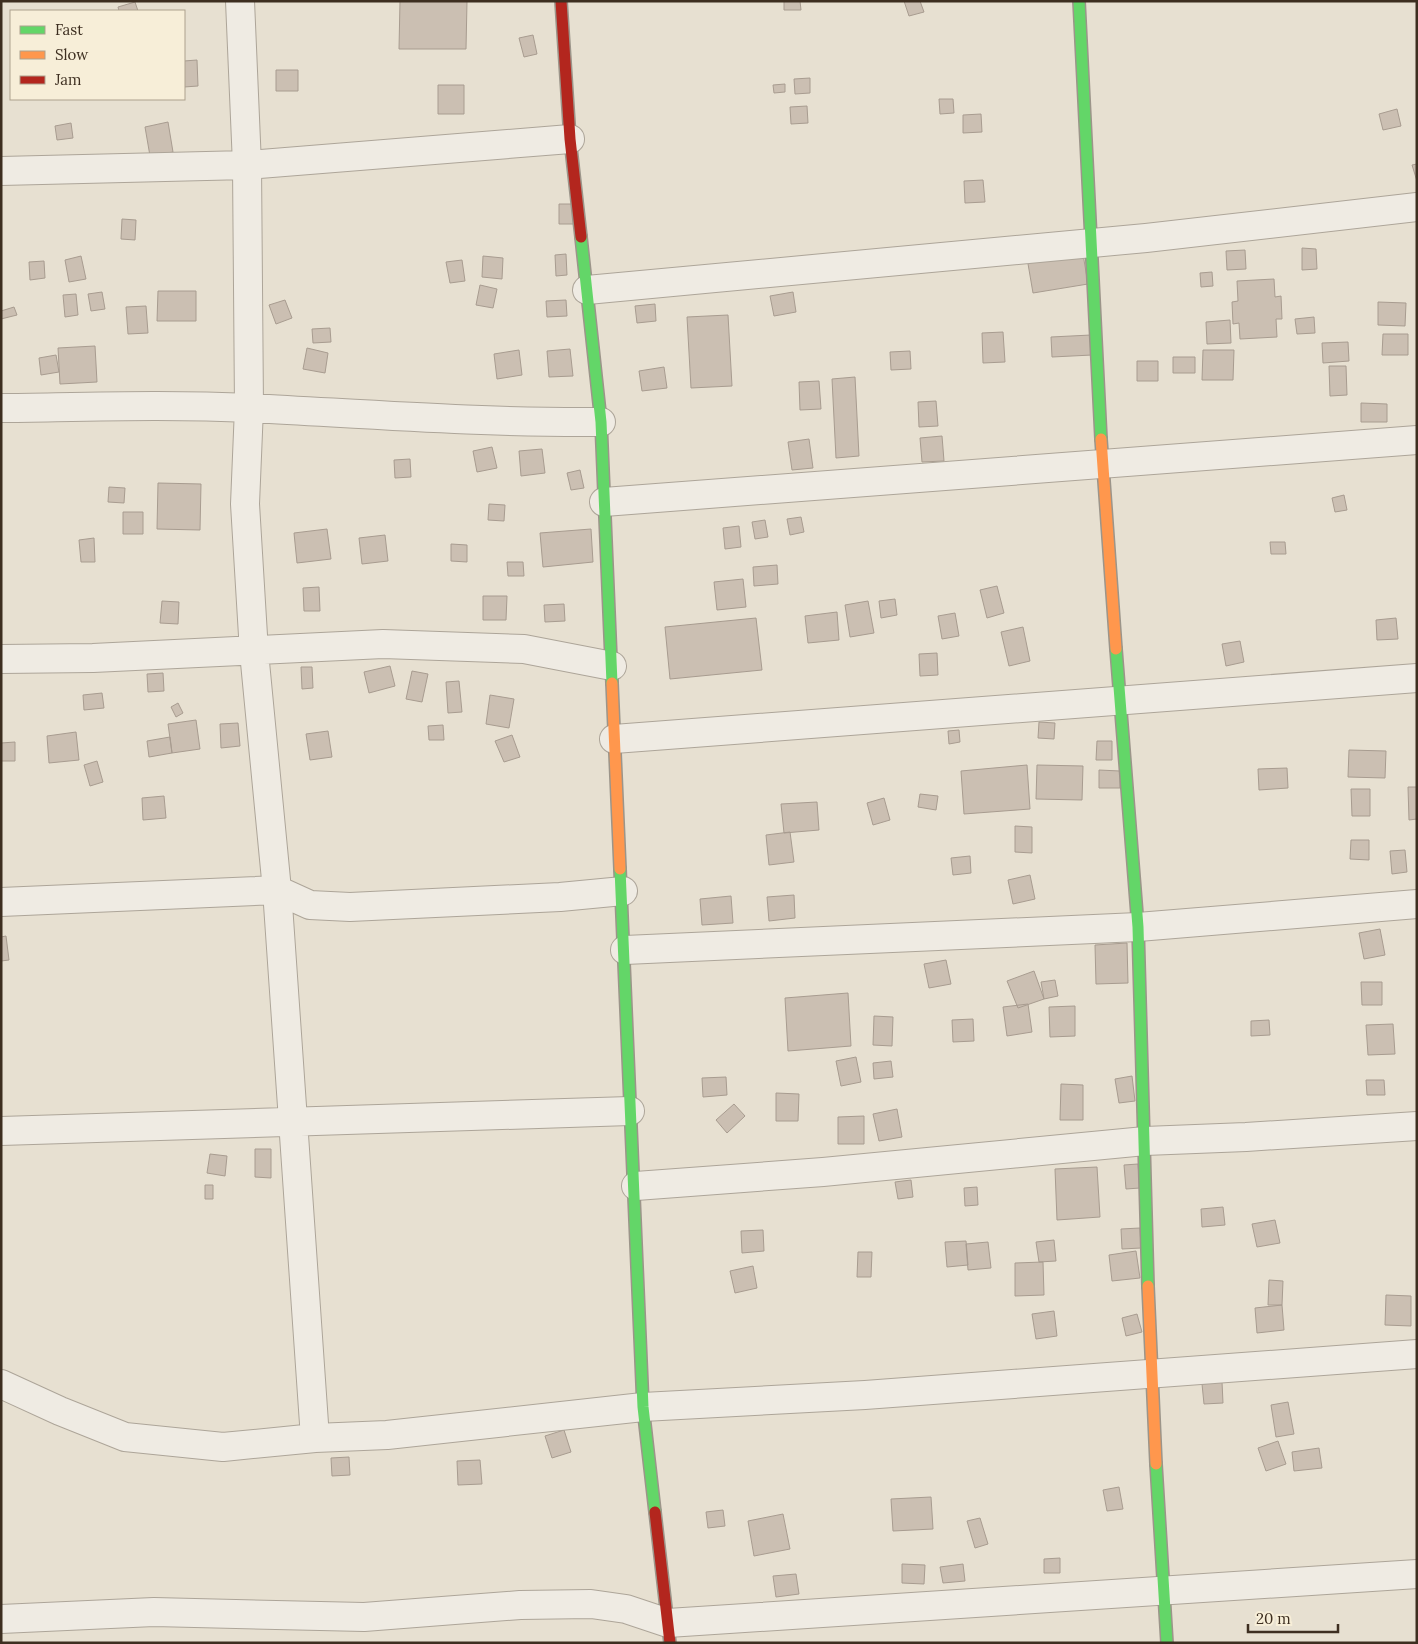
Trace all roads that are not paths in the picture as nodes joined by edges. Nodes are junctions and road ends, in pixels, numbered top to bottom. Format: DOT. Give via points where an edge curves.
graph roads {
  1 [pos="240,1"];
  2 [pos="560,1"];
  3 [pos="1079,1"];
  4 [pos="570,139"];
  5 [pos="247,165"];
  6 [pos="1,172"];
  7 [pos="1417,207"];
  8 [pos="1090,243"];
  9 [pos="587,290"];
  10 [pos="1,408"];
  11 [pos="249,408"];
  12 [pos="602,422"];
  13 [pos="1417,440"];
  14 [pos="1102,464"];
  15 [pos="604,502"];
  16 [pos="254,652"];
  17 [pos="1,659"];
  18 [pos="612,666"];
  19 [pos="1417,678"];
  20 [pos="1122,700"];
  21 [pos="614,739"];
  22 [pos="277,890"];
  23 [pos="623,891"];
  24 [pos="1,902"];
  25 [pos="1417,904"];
  26 [pos="1138,927"];
  27 [pos="625,950"];
  28 [pos="630,1112"];
  29 [pos="294,1122"];
  30 [pos="1417,1126"];
  31 [pos="1,1130"];
  32 [pos="1145,1141"];
  33 [pos="636,1186"];
  34 [pos="1417,1354"];
  35 [pos="1151,1374"];
  36 [pos="1,1384"];
  37 [pos="643,1407"];
  38 [pos="315,1438"];
  39 [pos="1417,1574"];
  40 [pos="1164,1589"];
  41 [pos="1,1619"];
  42 [pos="669,1633"];
  43 [pos="1167,1643"];
  1 -- 5 [label="street"];
  2 -- 4 [label="street"];
  3 -- 8 [label="street"];
  4 -- 5 [label="street"];
  4 -- 9 [label="street"];
  5 -- 6 [label="street"];
  5 -- 11 [label="street"];
  7 -- 8 [label="street"];
  8 -- 9 [label="street"];
  8 -- 14 [label="street"];
  9 -- 12 [label="street"];
  10 -- 11 [label="street"];
  11 -- 12 [label="street" via="439,419"];
  11 -- 16 [label="street" via="246,504"];
  12 -- 15 [label="street"];
  13 -- 14 [label="street"];
  14 -- 15 [label="street"];
  14 -- 20 [label="street"];
  15 -- 18 [label="street"];
  16 -- 17 [label="street"];
  16 -- 18 [label="street" via="383,644 488,646 524,649"];
  16 -- 22 [label="street"];
  18 -- 21 [label="street"];
  19 -- 20 [label="street"];
  20 -- 21 [label="street"];
  20 -- 26 [label="street"];
  21 -- 23 [label="street"];
  22 -- 23 [label="street" via="310,904 350,908 560,898"];
  22 -- 24 [label="street"];
  22 -- 29 [label="street"];
  23 -- 27 [label="street"];
  25 -- 26 [label="street"];
  26 -- 27 [label="street"];
  26 -- 32 [label="street"];
  27 -- 28 [label="street"];
  28 -- 29 [label="street"];
  28 -- 33 [label="street"];
  29 -- 31 [label="street"];
  29 -- 38 [label="street"];
  30 -- 32 [label="street" via="1246,1138"];
  32 -- 33 [label="street" via="823,1172"];
  32 -- 35 [label="street"];
  33 -- 37 [label="street"];
  34 -- 35 [label="street"];
  35 -- 37 [label="street"];
  35 -- 40 [label="street"];
  36 -- 38 [label="street" via="125,1437 223,1447"];
  37 -- 38 [label="street" via="387,1435"];
  37 -- 42 [label="street"];
  39 -- 40 [label="street"];
  40 -- 42 [label="street"];
  40 -- 43 [label="street"];
  41 -- 42 [label="street" via="154,1612 364,1617 591,1604 626,1609"];
}
